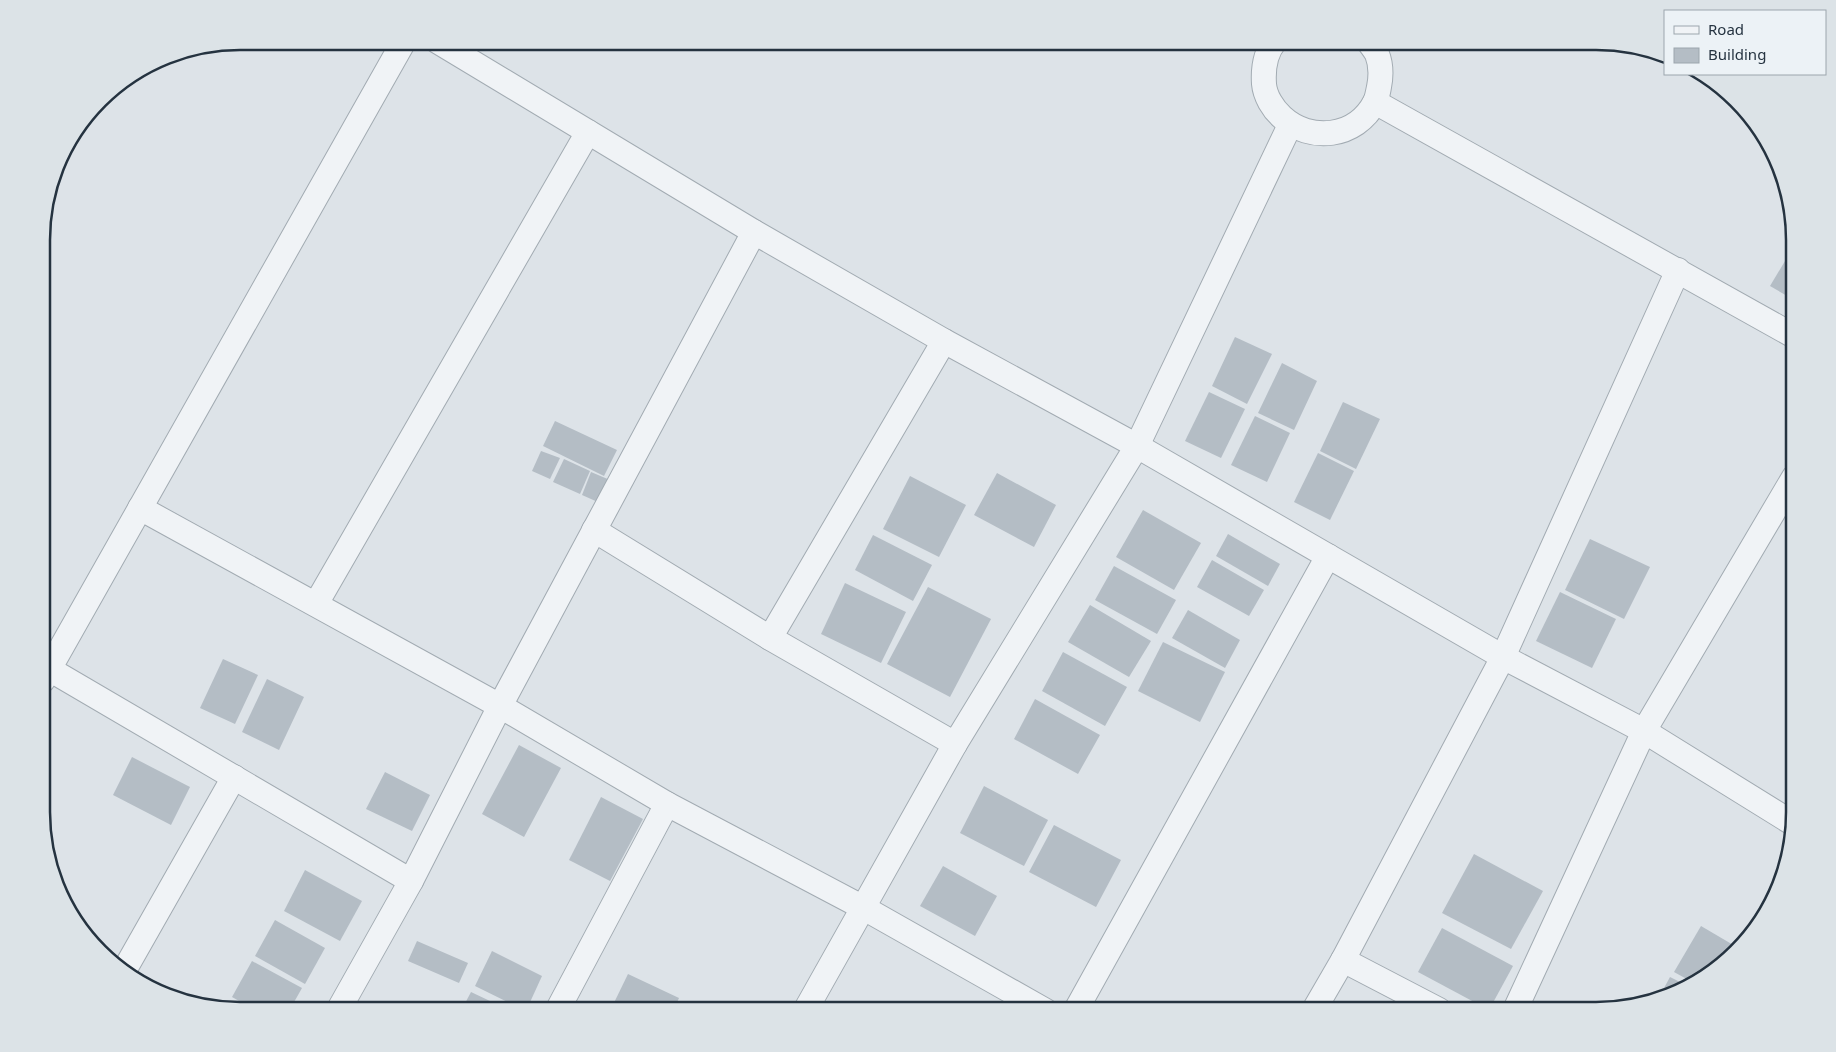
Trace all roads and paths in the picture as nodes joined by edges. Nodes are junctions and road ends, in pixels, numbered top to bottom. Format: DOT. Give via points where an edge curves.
graph roads {
  1 [pos="399,50"];
  2 [pos="451,50"];
  3 [pos="1267,50"];
  4 [pos="1374,50"];
  5 [pos="1375,102"];
  6 [pos="1290,125"];
  7 [pos="588,132"];
  8 [pos="754,232"];
  9 [pos="1678,270"];
  10 [pos="1786,331"];
  11 [pos="944,340"];
  12 [pos="1137,446"];
  13 [pos="1786,491"];
  14 [pos="140,508"];
  15 [pos="594,530"];
  16 [pos="1328,556"];
  17 [pos="316,604"];
  18 [pos="770,638"];
  19 [pos="1503,657"];
  20 [pos="50,668"];
  21 [pos="50,677"];
  22 [pos="500,706"];
  23 [pos="1644,731"];
  24 [pos="955,744"];
  25 [pos="234,777"];
  26 [pos="668,804"];
  27 [pos="1786,819"];
  28 [pos="411,881"];
  29 [pos="862,907"];
  30 [pos="1343,960"];
  31 [pos="127,965"];
  32 [pos="343,1002"];
  33 [pos="562,1002"];
  34 [pos="810,1002"];
  35 [pos="1032,1002"];
  36 [pos="1080,1002"];
  37 [pos="1319,1002"];
  38 [pos="1424,1002"];
  39 [pos="1519,1002"];
  1 -- 14 [label="street"];
  2 -- 7 [label="street"];
  3 -- 6 [label="street" via="1263,68 1265,90 1274,110"];
  4 -- 5 [label="street" via="1381,78"];
  5 -- 6 [label="street" via="1360,121 1338,132 1313,134"];
  5 -- 9 [label="street"];
  6 -- 12 [label="street"];
  7 -- 8 [label="street"];
  7 -- 17 [label="street"];
  8 -- 11 [label="street"];
  8 -- 15 [label="street"];
  9 -- 10 [label="street"];
  9 -- 19 [label="street"];
  11 -- 12 [label="street"];
  11 -- 18 [label="street"];
  12 -- 16 [label="street"];
  12 -- 24 [label="street"];
  13 -- 23 [label="street"];
  14 -- 17 [label="street"];
  14 -- 20 [label="street"];
  15 -- 18 [label="street"];
  15 -- 22 [label="street"];
  16 -- 19 [label="street"];
  16 -- 36 [label="street"];
  17 -- 22 [label="street"];
  18 -- 24 [label="street"];
  19 -- 23 [label="street"];
  19 -- 30 [label="street"];
  21 -- 25 [label="street"];
  22 -- 26 [label="street"];
  22 -- 28 [label="street"];
  23 -- 27 [label="street"];
  23 -- 39 [label="street"];
  24 -- 29 [label="street"];
  25 -- 28 [label="street"];
  25 -- 31 [label="street"];
  26 -- 29 [label="street"];
  26 -- 33 [label="street"];
  28 -- 32 [label="street"];
  29 -- 34 [label="street"];
  29 -- 35 [label="street"];
  30 -- 37 [label="street"];
  30 -- 38 [label="street"];
}
